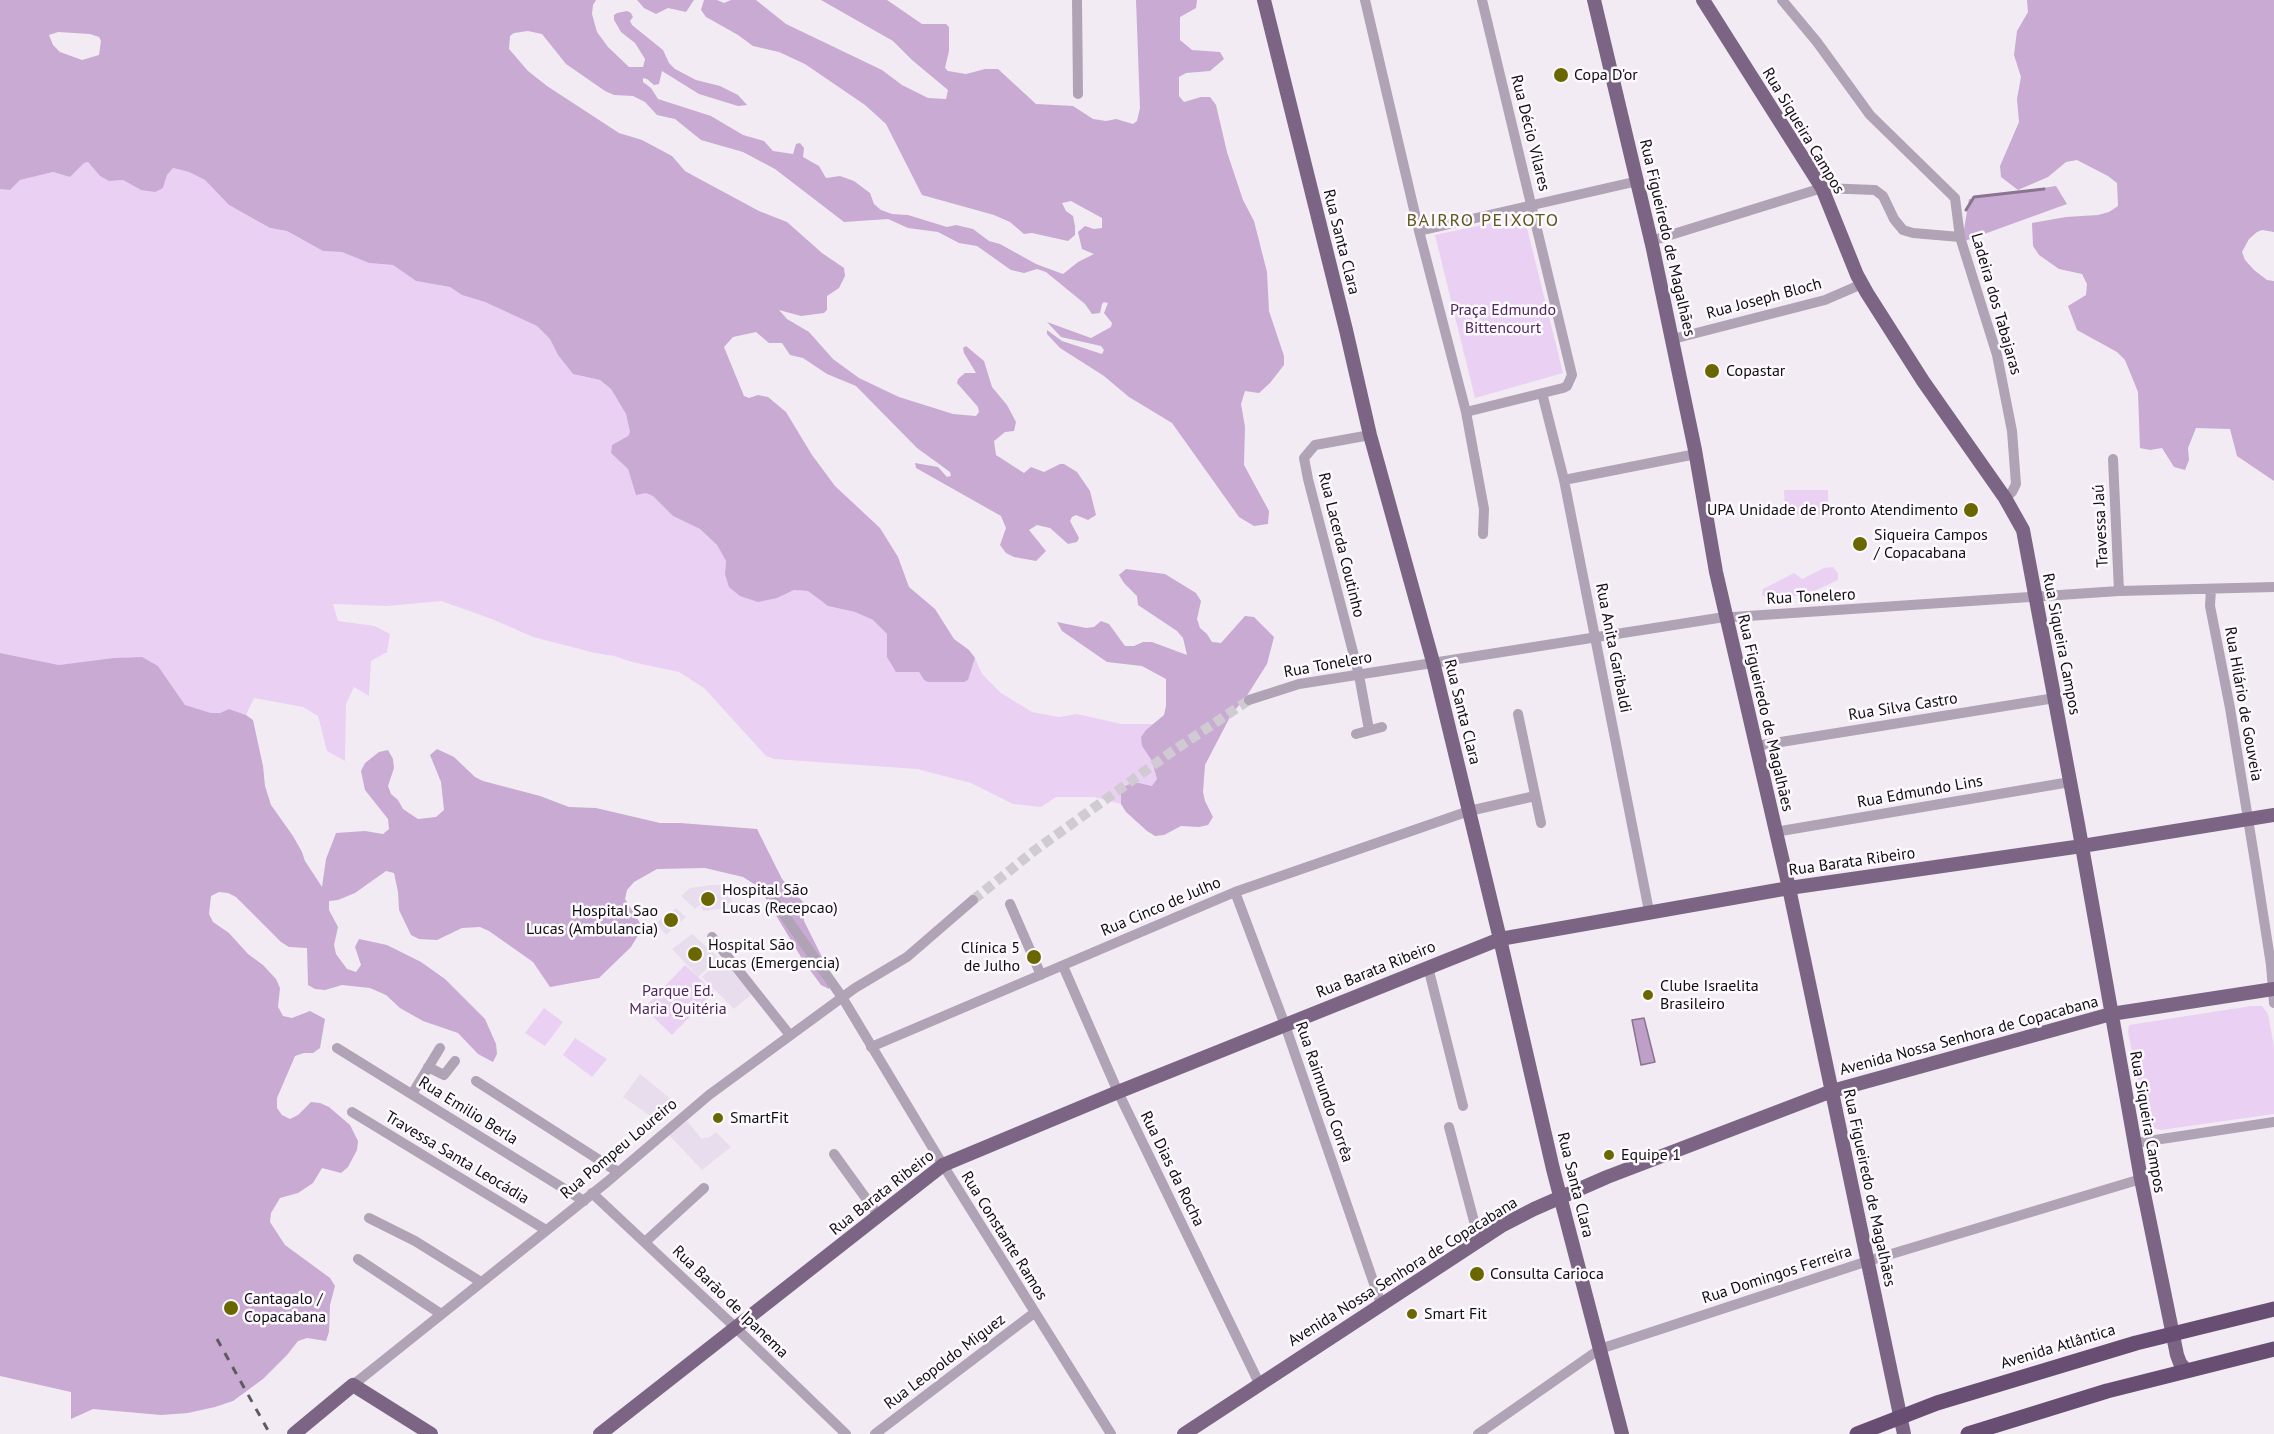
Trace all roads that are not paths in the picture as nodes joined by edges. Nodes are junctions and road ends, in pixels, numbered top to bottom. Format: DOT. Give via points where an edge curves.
graph roads {
  1 [pos="1077,0"];
  2 [pos="1264,0"];
  3 [pos="1365,0"];
  4 [pos="1482,0"];
  5 [pos="1594,0"];
  6 [pos="1702,0"];
  7 [pos="1782,0"];
  8 [pos="1078,94"];
  9 [pos="1638,181"];
  10 [pos="1822,188"];
  11 [pos="1532,205"];
  12 [pos="1419,231"];
  13 [pos="1960,237"];
  14 [pos="1651,241"];
  15 [pos="1862,284"];
  16 [pos="1673,339"];
  17 [pos="1542,393"];
  18 [pos="1466,412"];
  19 [pos="1370,435"];
  20 [pos="1696,454"];
  21 [pos="2113,459"];
  22 [pos="1564,480"];
  23 [pos="2005,498"];
  24 [pos="1483,534"];
  25 [pos="2274,587"];
  26 [pos="2211,589"];
  27 [pos="2119,591"];
  28 [pos="2036,597"];
  29 [pos="1725,617"];
  30 [pos="1594,637"];
  31 [pos="1433,662"];
  32 [pos="1359,675"];
  33 [pos="2055,698"];
  34 [pos="1249,699"];
  35 [pos="1518,714"];
  36 [pos="1382,727"];
  37 [pos="1369,730"];
  38 [pos="1356,734"];
  39 [pos="1756,746"];
  40 [pos="2070,782"];
  41 [pos="1535,796"];
  42 [pos="1468,811"];
  43 [pos="2274,815"];
  44 [pos="2248,819"];
  45 [pos="1541,823"];
  46 [pos="1775,832"];
  47 [pos="2082,846"];
  48 [pos="1789,888"];
  49 [pos="1235,892"];
  50 [pos="973,900"];
  51 [pos="775,902"];
  52 [pos="1010,904"];
  53 [pos="1649,911"];
  54 [pos="712,938"];
  55 [pos="1500,939"];
  56 [pos="1063,966"];
  57 [pos="1428,967"];
  58 [pos="1041,975"];
  59 [pos="2274,994"];
  60 [pos="842,997"];
  61 [pos="2111,1014"];
  62 [pos="1285,1025"];
  63 [pos="789,1034"];
  64 [pos="871,1047"];
  65 [pos="337,1048"];
  66 [pos="440,1048"];
  67 [pos="455,1061"];
  68 [pos="428,1067"];
  69 [pos="476,1081"];
  70 [pos="1832,1091"];
  71 [pos="1118,1092"];
  72 [pos="412,1094"];
  73 [pos="1463,1106"];
  74 [pos="352,1112"];
  75 [pos="2274,1122"];
  76 [pos="1449,1127"];
  77 [pos="2135,1143"];
  78 [pos="834,1154"];
  79 [pos="943,1165"];
  80 [pos="618,1172"];
  81 [pos="2141,1179"];
  82 [pos="704,1188"];
  83 [pos="588,1197"];
  84 [pos="1560,1197"];
  85 [pos="878,1215"];
  86 [pos="369,1218"];
  87 [pos="546,1230"];
  88 [pos="1479,1240"];
  89 [pos="645,1242"];
  90 [pos="358,1259"];
  91 [pos="1868,1261"];
  92 [pos="480,1282"];
  93 [pos="1381,1304"];
  94 [pos="2274,1309"];
  95 [pos="1034,1313"];
  96 [pos="441,1314"];
  97 [pos="736,1328"];
  98 [pos="2172,1332"];
  99 [pos="1600,1349"];
  100 [pos="2274,1349"];
  101 [pos="2187,1371"];
  102 [pos="1259,1383"];
  103 [pos="353,1385"];
  104 [pos="1900,1417"];
  105 [pos="294,1434"];
  106 [pos="430,1434"];
  107 [pos="600,1434"];
  108 [pos="846,1434"];
  109 [pos="874,1434"];
  110 [pos="1111,1434"];
  111 [pos="1184,1434"];
  112 [pos="1478,1434"];
  113 [pos="1622,1434"];
  114 [pos="1857,1434"];
  115 [pos="1904,1434"];
  116 [pos="1968,1434"];
  1 -- 8 [label="street"];
  2 -- 19 [label="main road, Rua Santa Clara"];
  3 -- 12 [label="street"];
  4 -- 11 [label="street, Rua Décio Vilares"];
  5 -- 9 [label="main road, Rua Figueiredo de Magalhães"];
  6 -- 10 [label="main road, Rua Siqueira Campos"];
  7 -- 13 [label="street, Ladeira dos Tabajaras" via="1870,115 1954,196"];
  9 -- 11 [label="street"];
  9 -- 14 [label="main road, Rua Figueiredo de Magalhães"];
  10 -- 13 [label="street" via="1875,190 1883,196 1903,230"];
  10 -- 14 [label="street"];
  10 -- 15 [label="main road, Rua Siqueira Campos"];
  11 -- 12 [label="street"];
  11 -- 17 [label="street, Rua Décio Vilares" via="1572,375 1567,386"];
  12 -- 18 [label="street"];
  13 -- 23 [label="street, Ladeira dos Tabajaras" via="1997,354 2012,431 2016,484"];
  14 -- 16 [label="main road, Rua Figueiredo de Magalhães"];
  15 -- 16 [label="street, Rua Joseph Bloch" via="1825,300"];
  15 -- 23 [label="main road, Rua Siqueira Campos" via="1923,381"];
  16 -- 20 [label="main road, Rua Figueiredo de Magalhães"];
  17 -- 18 [label="street"];
  17 -- 22 [label="street, Rua Anita Garibaldi"];
  18 -- 24 [label="street" via="1485,509"];
  19 -- 31 [label="main road, Rua Santa Clara"];
  19 -- 32 [label="street, Rua Lacerda Coutinho" via="1315,446 1304,458"];
  20 -- 22 [label="street"];
  20 -- 29 [label="main road, Rua Figueiredo de Magalhães"];
  21 -- 27 [label="street, Travessa Jaú"];
  22 -- 30 [label="street, Rua Anita Garibaldi"];
  23 -- 28 [label="main road, Rua Siqueira Campos" via="2023,530"];
  25 -- 26 [label="street, Rua Tonelero"];
  26 -- 27 [label="street, Rua Tonelero"];
  26 -- 44 [label="street, Rua Hilário de Gouveia" via="2210,606"];
  27 -- 28 [label="street, Rua Tonelero"];
  28 -- 29 [label="street, Rua Tonelero"];
  28 -- 33 [label="main road, Rua Siqueira Campos"];
  29 -- 30 [label="street, Rua Tonelero"];
  29 -- 39 [label="main road, Rua Figueiredo de Magalhães"];
  30 -- 31 [label="street, Rua Tonelero"];
  30 -- 53 [label="street, Rua Anita Garibaldi"];
  31 -- 32 [label="street, Rua Tonelero"];
  31 -- 42 [label="main road, Rua Santa Clara"];
  32 -- 34 [label="street, Rua Tonelero" via="1299,684"];
  32 -- 37 [label="street"];
  33 -- 39 [label="street, Rua Silva Castro"];
  33 -- 40 [label="main road, Rua Siqueira Campos"];
  35 -- 41 [label="street"];
  36 -- 37 [label="street"];
  37 -- 38 [label="street"];
  39 -- 46 [label="main road, Rua Figueiredo de Magalhães"];
  40 -- 46 [label="street, Rua Edmundo Lins"];
  40 -- 47 [label="main road, Rua Siqueira Campos"];
  41 -- 42 [label="street, Rua Cinco de Julho"];
  41 -- 45 [label="street"];
  42 -- 49 [label="street, Rua Cinco de Julho"];
  42 -- 55 [label="main road, Rua Santa Clara"];
  43 -- 44 [label="main road, Rua Barata Ribeiro"];
  44 -- 47 [label="main road, Rua Barata Ribeiro"];
  44 -- 59 [label="street, Rua Hilário de Gouveia"];
  46 -- 48 [label="main road, Rua Figueiredo de Magalhães"];
  47 -- 48 [label="main road, Rua Barata Ribeiro"];
  47 -- 61 [label="main road, Rua Siqueira Campos"];
  48 -- 53 [label="main road, Rua Barata Ribeiro"];
  48 -- 70 [label="main road, Rua Figueiredo de Magalhães"];
  49 -- 56 [label="street, Rua Cinco de Julho"];
  49 -- 62 [label="street, Rua Raimundo Corrêa"];
  50 -- 60 [label="street, Rua Pompeu Loureiro" via="907,957"];
  51 -- 60 [label="street, Rua Constante Ramos"];
  52 -- 58 [label="street"];
  53 -- 55 [label="main road, Rua Barata Ribeiro"];
  54 -- 63 [label="street"];
  55 -- 57 [label="main road, Rua Barata Ribeiro"];
  55 -- 84 [label="main road, Rua Santa Clara"];
  56 -- 58 [label="street, Rua Cinco de Julho"];
  56 -- 71 [label="street, Rua Dias da Rocha"];
  57 -- 62 [label="main road, Rua Barata Ribeiro"];
  57 -- 73 [label="street"];
  58 -- 64 [label="street, Rua Cinco de Julho"];
  59 -- 61 [label="main road, Avenida Nossa Senhora de Copacabana"];
  60 -- 63 [label="street, Rua Pompeu Loureiro"];
  60 -- 64 [label="street, Rua Constante Ramos"];
  61 -- 70 [label="main road, Avenida Nossa Senhora de Copacabana"];
  61 -- 77 [label="main road, Rua Siqueira Campos"];
  62 -- 71 [label="main road, Rua Barata Ribeiro"];
  62 -- 93 [label="street, Rua Raimundo Corrêa"];
  63 -- 80 [label="street, Rua Pompeu Loureiro"];
  64 -- 79 [label="street, Rua Constante Ramos"];
  65 -- 72 [label="street, Rua Emilio Berla"];
  66 -- 68 [label="street"];
  67 -- 68 [label="street" via="444,1076"];
  68 -- 72 [label="street"];
  69 -- 80 [label="street"];
  70 -- 84 [label="main road, Avenida Nossa Senhora de Copacabana"];
  70 -- 91 [label="main road, Rua Figueiredo de Magalhães"];
  71 -- 79 [label="main road, Rua Barata Ribeiro"];
  71 -- 102 [label="street, Rua Dias da Rocha"];
  72 -- 83 [label="street, Rua Emilio Berla"];
  74 -- 87 [label="street, Travessa Santa Leocádia"];
  75 -- 77 [label="street"];
  76 -- 88 [label="street"];
  77 -- 81 [label="main road, Rua Siqueira Campos"];
  78 -- 85 [label="street"];
  79 -- 85 [label="main road, Rua Barata Ribeiro"];
  79 -- 95 [label="street, Rua Constante Ramos"];
  80 -- 83 [label="street, Rua Pompeu Loureiro"];
  81 -- 91 [label="street, Rua Domingos Ferreira"];
  81 -- 98 [label="main road, Rua Siqueira Campos"];
  82 -- 89 [label="street"];
  83 -- 87 [label="street, Rua Pompeu Loureiro"];
  83 -- 89 [label="street, Rua Barão de Ipanema"];
  84 -- 88 [label="main road, Avenida Nossa Senhora de Copacabana"];
  84 -- 99 [label="main road, Rua Santa Clara"];
  85 -- 97 [label="main road, Rua Barata Ribeiro"];
  86 -- 92 [label="street" via="415,1241"];
  87 -- 92 [label="street, Rua Pompeu Loureiro"];
  88 -- 93 [label="main road, Avenida Nossa Senhora de Copacabana"];
  89 -- 97 [label="street, Rua Barão de Ipanema"];
  90 -- 96 [label="street"];
  91 -- 99 [label="street, Rua Domingos Ferreira"];
  91 -- 104 [label="main road, Rua Figueiredo de Magalhães"];
  92 -- 96 [label="street, Rua Pompeu Loureiro"];
  93 -- 102 [label="main road, Avenida Nossa Senhora de Copacabana"];
  94 -- 98 [label="highway, Avenida Atlântica"];
  95 -- 109 [label="street, Rua Leopoldo Miguez"];
  95 -- 110 [label="street, Rua Constante Ramos"];
  96 -- 103 [label="street, Rua Pompeu Loureiro"];
  97 -- 107 [label="main road, Rua Barata Ribeiro"];
  97 -- 108 [label="street, Rua Barão de Ipanema"];
  98 -- 101 [label="main road, Rua Siqueira Campos" via="2180,1363"];
  98 -- 104 [label="highway, Avenida Atlântica"];
  99 -- 112 [label="street, Rua Domingos Ferreira"];
  99 -- 113 [label="main road, Rua Santa Clara"];
  100 -- 101 [label="highway"];
  101 -- 116 [label="highway" via="2107,1390"];
  102 -- 111 [label="main road, Avenida Nossa Senhora de Copacabana"];
  103 -- 105 [label="main road, Rua Pompeu Loureiro"];
  103 -- 106 [label="main road"];
  104 -- 114 [label="highway, Avenida Atlântica"];
  104 -- 115 [label="main road, Rua Figueiredo de Magalhães"];
}
